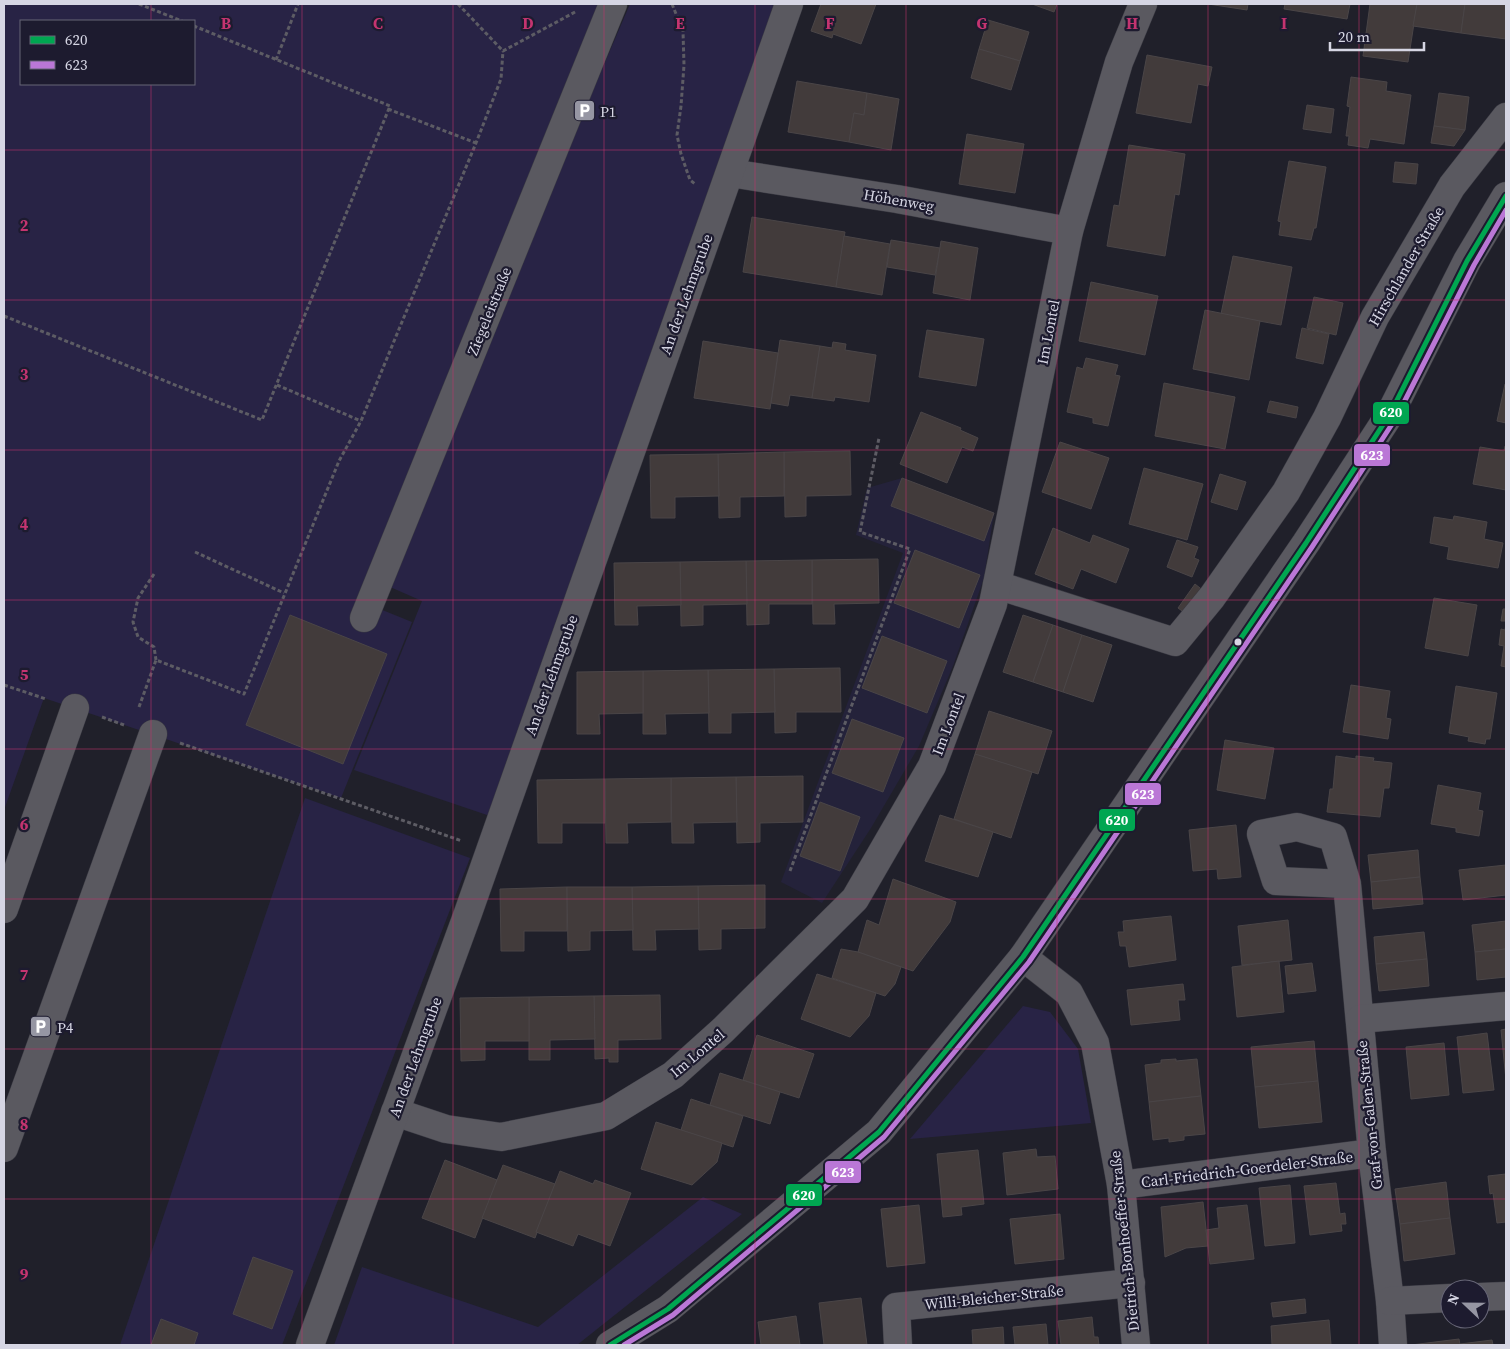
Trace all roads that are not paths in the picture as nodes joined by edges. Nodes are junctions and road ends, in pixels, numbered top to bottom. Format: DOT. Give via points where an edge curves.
graph roads {
  1 [pos="613,4"];
  2 [pos="788,4"];
  3 [pos="1143,4"];
  4 [pos="1506,118"];
  5 [pos="730,173"];
  6 [pos="1506,196"];
  7 [pos="1069,231"];
  8 [pos="997,585"];
  9 [pos="364,618"];
  10 [pos="75,708"];
  11 [pos="143,731"];
  12 [pos="1347,884"];
  13 [pos="4,909"];
  14 [pos="1023,957"];
  15 [pos="1506,1006"];
  16 [pos="1360,1019"];
  17 [pos="395,1112"];
  18 [pos="4,1148"];
  19 [pos="1372,1152"];
  20 [pos="1121,1185"];
  21 [pos="1131,1283"];
  22 [pos="1506,1296"];
  23 [pos="1490,1297"];
  24 [pos="1440,1298"];
  25 [pos="1390,1301"];
  26 [pos="310,1345"];
  27 [pos="610,1345"];
  28 [pos="898,1345"];
  29 [pos="1136,1345"];
  30 [pos="1393,1345"];
  1 -- 9 [label="street, Ziegeleistraße"];
  2 -- 5 [label="street, An der Lehmgrube"];
  3 -- 7 [label="street, Im Lontel" via="1119,62"];
  4 -- 8 [label="street, Hirschlander Straße" via="1442,202 1375,317 1327,418 1286,492 1212,597 1175,642"];
  5 -- 7 [label="street, Höhenweg" via="897,198"];
  5 -- 17 [label="street, An der Lehmgrube"];
  6 -- 14 [label="street" via="1467,261 1390,414 1301,551"];
  7 -- 8 [label="street, Im Lontel"];
  8 -- 17 [label="street, Im Lontel" via="994,604 932,766 855,899 709,1043 673,1074 606,1116 501,1138 446,1129"];
  10 -- 13 [label="street"];
  11 -- 18 [label="street"];
  12 -- 16 [label="street, Graf-von-Galen-Straße"];
  14 -- 20 [label="street, Dietrich-Bonhoeffer-Straße" via="1069,993 1095,1043"];
  14 -- 27 [label="street" via="879,1132 668,1309"];
  15 -- 16 [label="street"];
  16 -- 19 [label="street, Graf-von-Galen-Straße"];
  17 -- 26 [label="street, An der Lehmgrube"];
  19 -- 20 [label="street, Carl-Friedrich-Goerdeler-Straße"];
  19 -- 25 [label="street, Graf-von-Galen-Straße"];
  20 -- 21 [label="street, Dietrich-Bonhoeffer-Straße"];
  21 -- 28 [label="street, Willi-Bleicher-Straße" via="896,1307"];
  21 -- 29 [label="street, Dietrich-Bonhoeffer-Straße"];
  22 -- 23 [label="street"];
  24 -- 25 [label="street"];
  25 -- 30 [label="street, Graf-von-Galen-Straße"];
}
